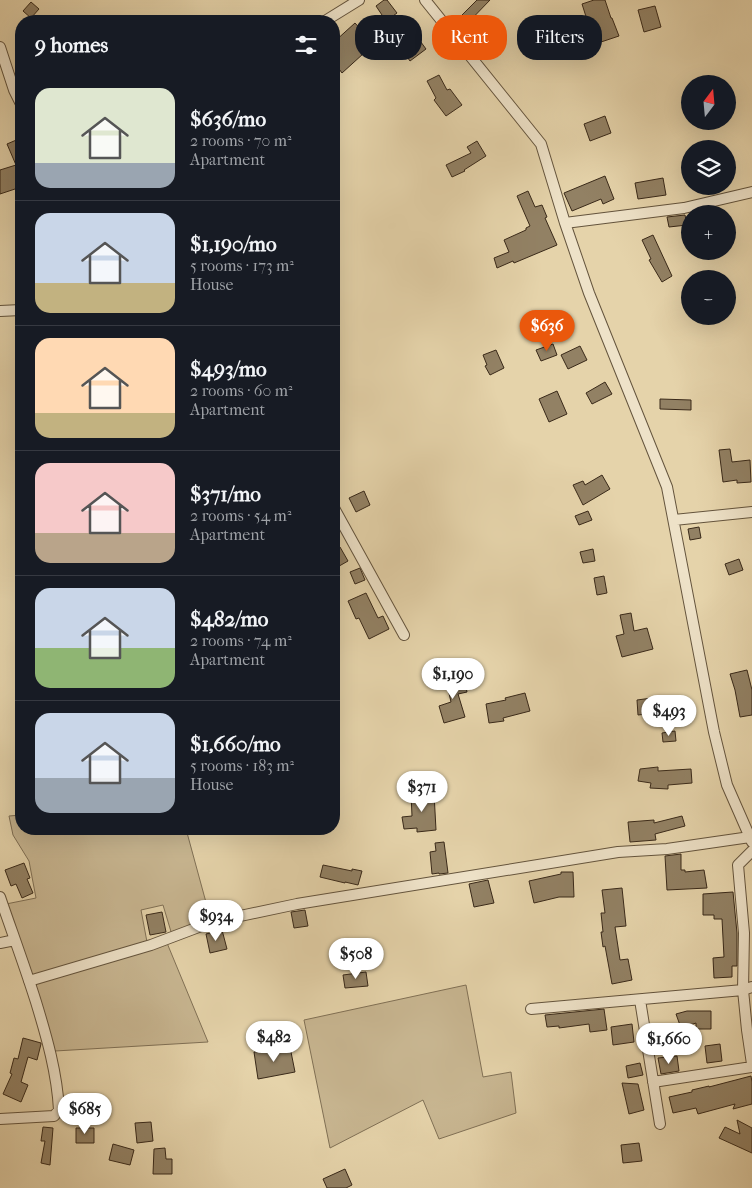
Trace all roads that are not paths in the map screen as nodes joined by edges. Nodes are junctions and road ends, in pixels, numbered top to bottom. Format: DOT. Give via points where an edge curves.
graph roads {
  1 [pos="359,0"];
  2 [pos="425,0"];
  3 [pos="335,15"];
  4 [pos="0,47"];
  5 [pos="15,92"];
  6 [pos="752,192"];
  7 [pos="565,223"];
  8 [pos="15,310"];
  9 [pos="0,311"];
  10 [pos="752,512"];
  11 [pos="340,519"];
  12 [pos="674,520"];
  13 [pos="404,635"];
  14 [pos="751,840"];
  15 [pos="752,851"];
  16 [pos="0,897"];
  17 [pos="15,940"];
  18 [pos="0,943"];
  19 [pos="29,981"];
  20 [pos="748,988"];
  21 [pos="640,1000"];
  22 [pos="531,1009"];
  23 [pos="752,1065"];
  24 [pos="653,1082"];
  25 [pos="0,1118"];
  26 [pos="660,1124"];
  1 -- 3 [label="street"];
  2 -- 7 [label="street" via="541,144"];
  4 -- 5 [label="street"];
  6 -- 7 [label="street" via="684,208"];
  7 -- 12 [label="street" via="589,293 667,487"];
  8 -- 9 [label="street"];
  10 -- 12 [label="street"];
  11 -- 13 [label="street"];
  12 -- 14 [label="street" via="714,732 727,785"];
  14 -- 19 [label="street" via="618,852 297,904 212,922 151,945"];
  15 -- 20 [label="street" via="738,864"];
  16 -- 17 [label="street"];
  17 -- 18 [label="street"];
  17 -- 19 [label="street"];
  19 -- 25 [label="street" via="49,1044 59,1110 54,1116"];
  20 -- 21 [label="street"];
  20 -- 23 [label="street" via="746,1030"];
  21 -- 22 [label="street"];
  21 -- 24 [label="street"];
  23 -- 24 [label="street"];
  24 -- 26 [label="street"];
}
